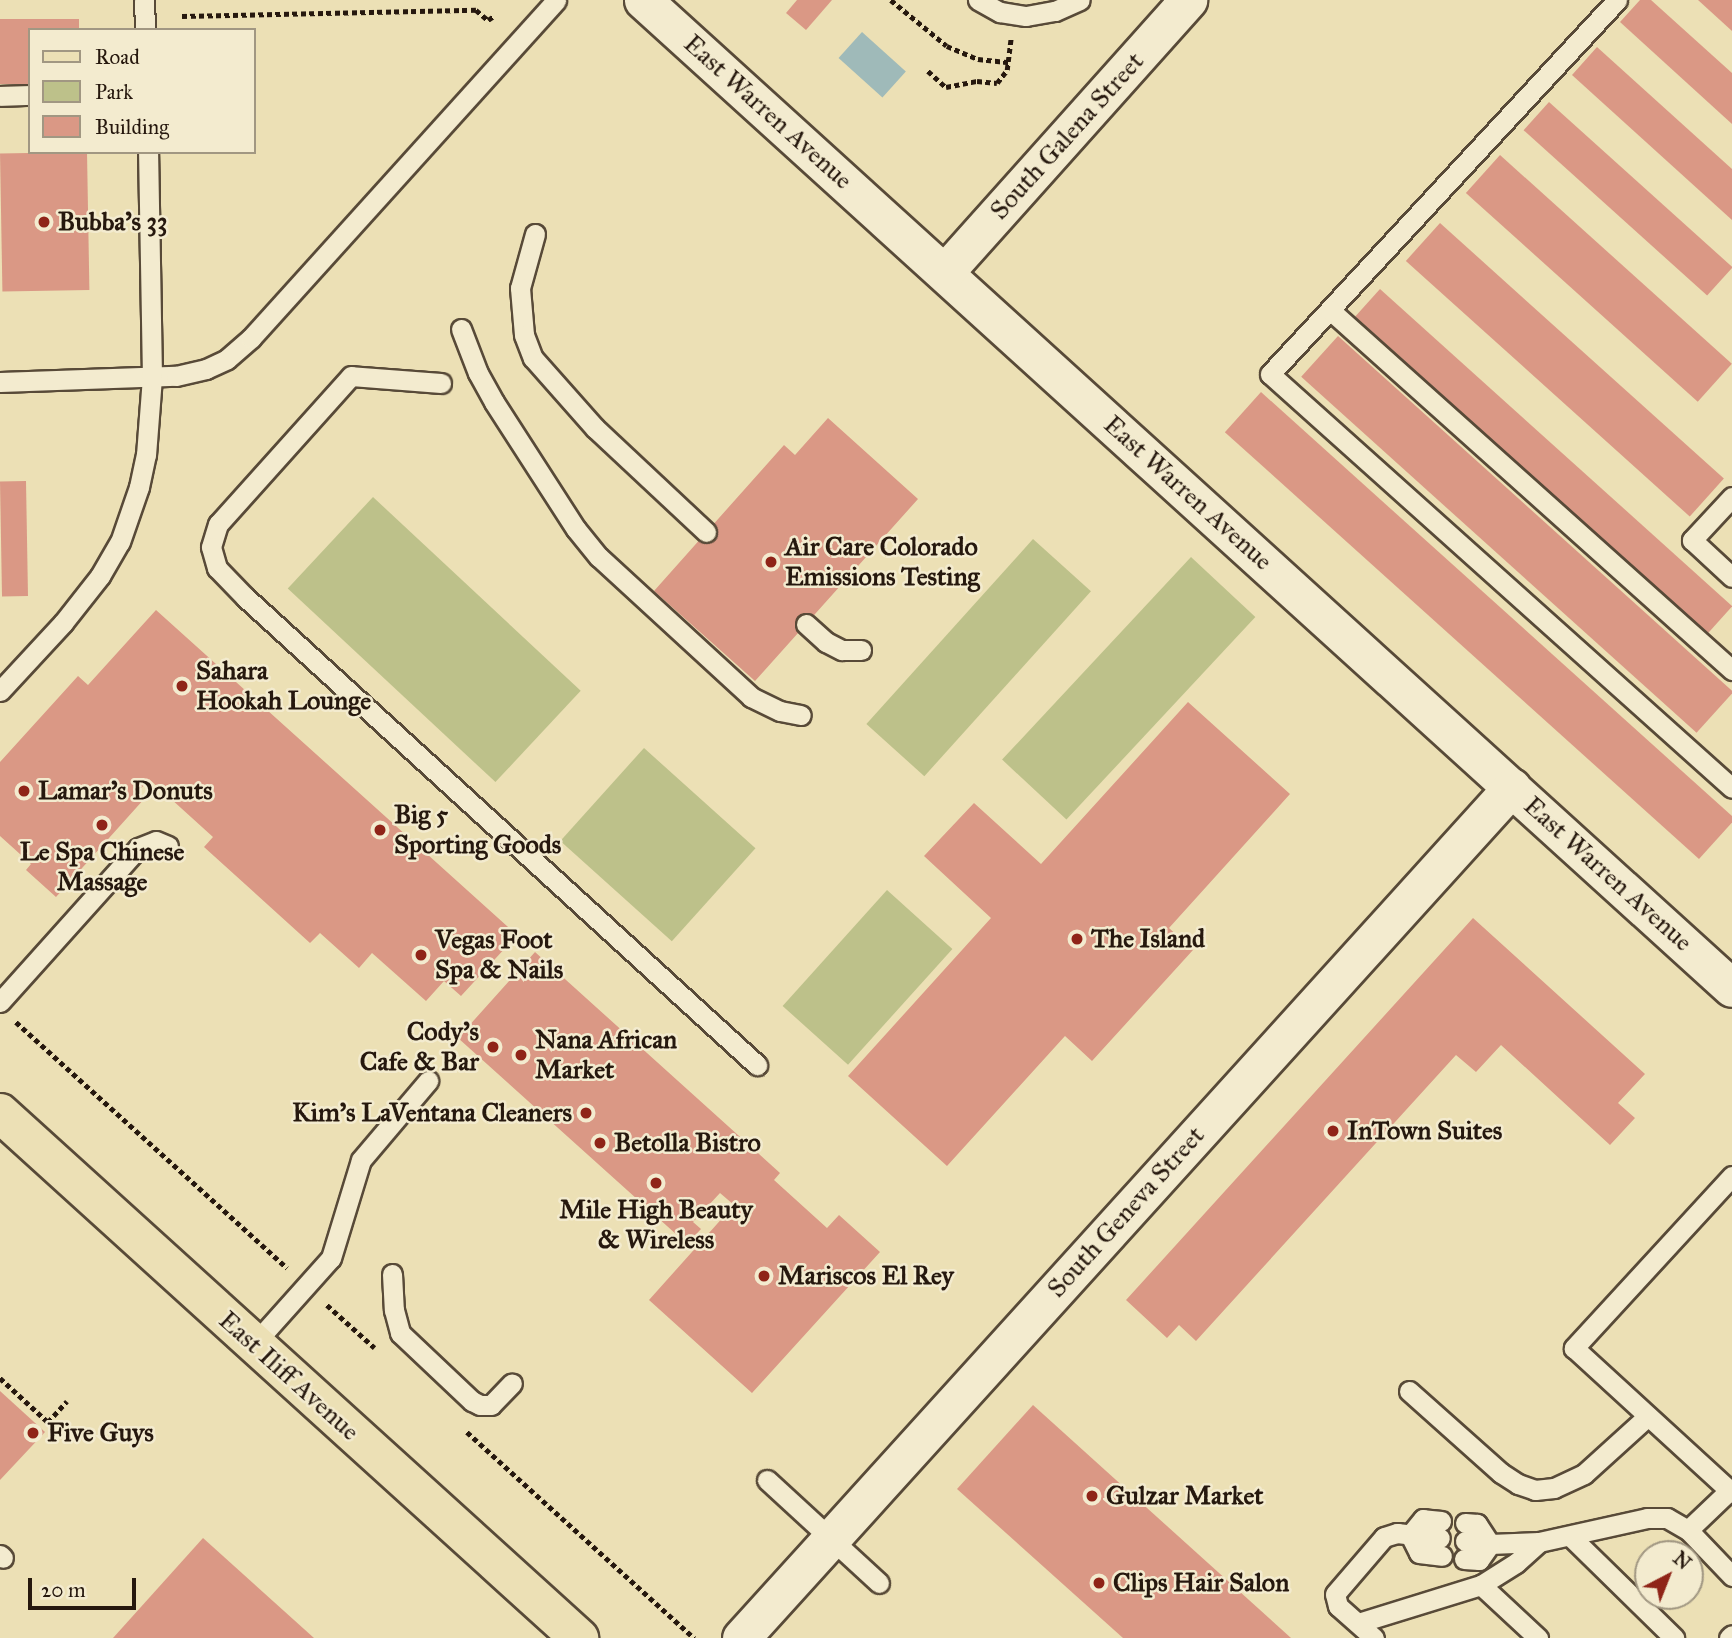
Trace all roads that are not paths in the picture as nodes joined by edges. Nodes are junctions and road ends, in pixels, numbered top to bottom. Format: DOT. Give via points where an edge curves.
graph roads {
  1 [pos="144,0"];
  2 [pos="556,0"];
  3 [pos="643,0"];
  4 [pos="978,0"];
  5 [pos="1080,0"];
  6 [pos="1188,0"];
  7 [pos="1616,0"];
  8 [pos="145,28"];
  9 [pos="28,95"];
  10 [pos="0,96"];
  11 [pos="148,154"];
  12 [pos="535,234"];
  13 [pos="945,272"];
  14 [pos="1330,310"];
  15 [pos="461,329"];
  16 [pos="152,377"];
  17 [pos="0,382"];
  18 [pos="442,383"];
  19 [pos="1732,497"];
  20 [pos="706,532"];
  21 [pos="1732,577"];
  22 [pos="806,624"];
  23 [pos="861,650"];
  24 [pos="1732,670"];
  25 [pos="0,691"];
  26 [pos="801,715"];
  27 [pos="1512,787"];
  28 [pos="1732,788"];
  29 [pos="168,846"];
  30 [pos="1732,988"];
  31 [pos="5,1010"];
  32 [pos="757,1065"];
  33 [pos="428,1081"];
  34 [pos="0,1114"];
  35 [pos="1732,1176"];
  36 [pos="392,1274"];
  37 [pos="254,1344"];
  38 [pos="512,1383"];
  39 [pos="1409,1391"];
  40 [pos="1648,1416"];
  41 [pos="767,1480"];
  42 [pos="1731,1492"];
  43 [pos="1688,1530"];
  44 [pos="1570,1536"];
  45 [pos="1441,1538"];
  46 [pos="831,1539"];
  47 [pos="1539,1542"];
  48 [pos="1490,1544"];
  49 [pos="1732,1576"];
  50 [pos="879,1583"];
  51 [pos="1481,1586"];
  52 [pos="1357,1623"];
  53 [pos="579,1638"];
  54 [pos="741,1638"];
  55 [pos="1374,1638"];
  56 [pos="1538,1638"];
  57 [pos="1674,1638"];
  1 -- 8 [label="lane"];
  2 -- 16 [label="lane" via="245,343 206,369"];
  3 -- 13 [label="street, East Warren Avenue"];
  4 -- 5 [label="lane" via="1000,12 1026,16"];
  6 -- 13 [label="street, South Galena Street"];
  7 -- 14 [label="lane"];
  9 -- 10 [label="lane"];
  11 -- 16 [label="lane"];
  12 -- 20 [label="lane" via="520,288 524,335 533,358 595,428"];
  13 -- 27 [label="street, East Warren Avenue"];
  14 -- 24 [label="lane"];
  14 -- 28 [label="lane" via="1270,374"];
  15 -- 26 [label="lane" via="494,402 599,557 751,697"];
  16 -- 17 [label="lane"];
  16 -- 25 [label="lane" via="142,473 120,542 76,607"];
  18 -- 32 [label="lane" via="351,376 218,524 211,547 217,568"];
  19 -- 21 [label="lane" via="1692,540"];
  22 -- 23 [label="lane" via="842,650"];
  27 -- 30 [label="street, East Warren Avenue"];
  27 -- 46 [label="street, South Geneva Street"];
  29 -- 31 [label="lane" via="156,841 138,848"];
  33 -- 37 [label="lane" via="361,1160 331,1258"];
  34 -- 37 [label="main road, East Iliff Avenue"];
  35 -- 40 [label="lane" via="1574,1348"];
  36 -- 38 [label="lane" via="400,1333 476,1404 488,1405"];
  37 -- 53 [label="main road, East Iliff Avenue"];
  39 -- 40 [label="lane" via="1501,1473 1535,1490 1554,1488 1584,1474"];
  40 -- 42 [label="lane"];
  41 -- 46 [label="lane"];
  42 -- 43 [label="lane"];
  43 -- 44 [label="lane" via="1667,1518 1647,1518"];
  43 -- 49 [label="lane"];
  44 -- 47 [label="lane"];
  44 -- 57 [label="lane"];
  45 -- 52 [label="lane" via="1397,1533 1384,1537 1335,1594 1338,1605"];
  46 -- 50 [label="lane"];
  46 -- 54 [label="street, South Geneva Street"];
  47 -- 48 [label="lane"];
  47 -- 51 [label="lane"];
  48 -- 48 [label="lane" via="1477,1524 1465,1541 1479,1560"];
  51 -- 52 [label="lane"];
  51 -- 56 [label="lane"];
  52 -- 55 [label="lane"];
}
